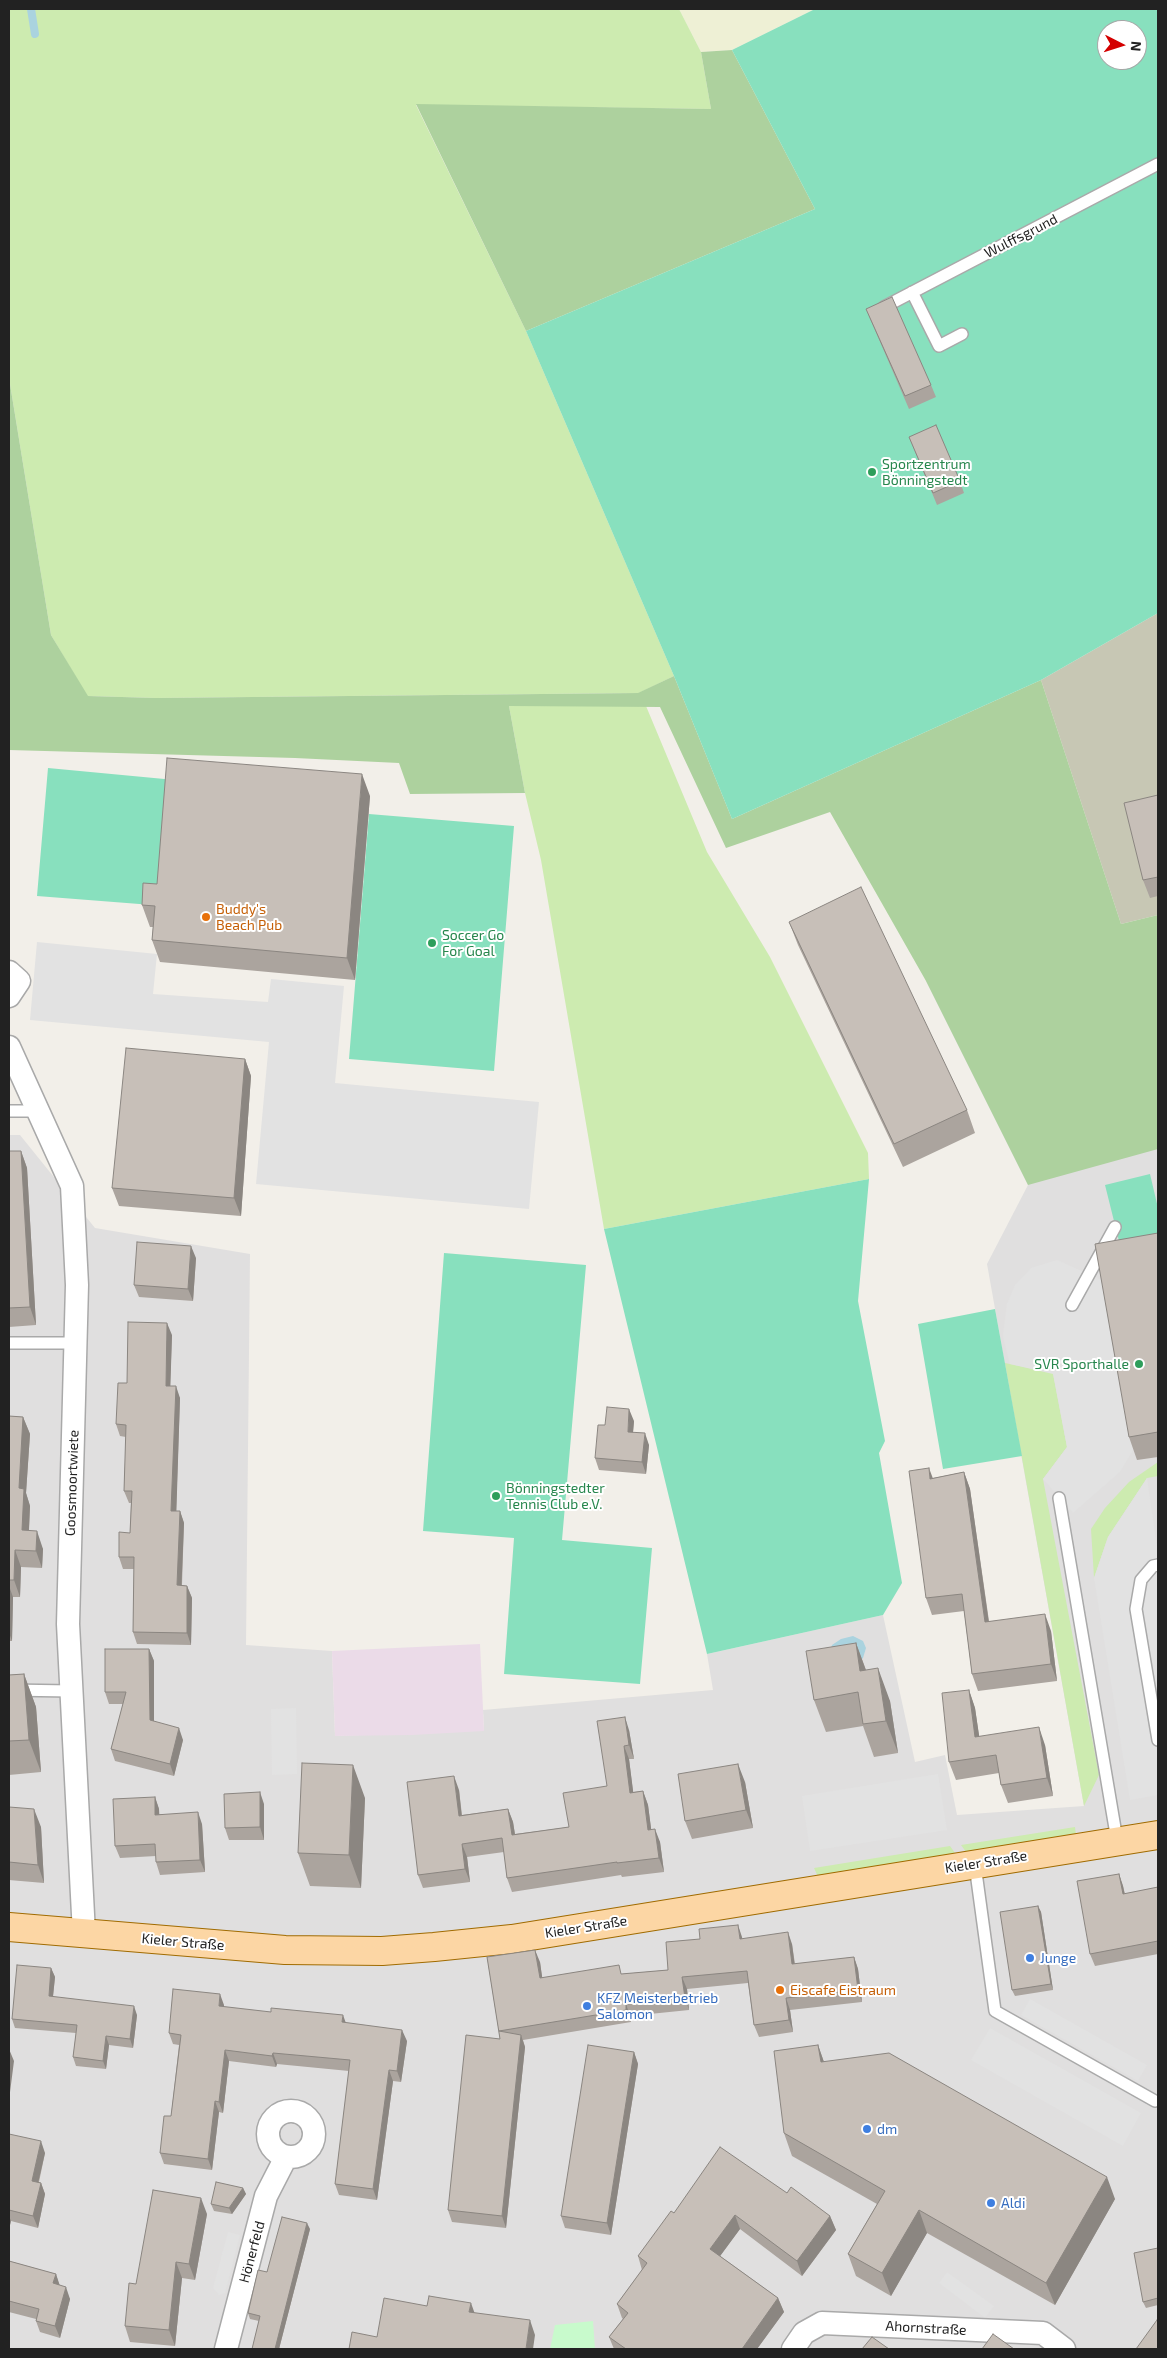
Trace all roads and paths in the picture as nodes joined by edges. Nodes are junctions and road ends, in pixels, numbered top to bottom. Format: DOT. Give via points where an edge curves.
graph roads {
  1 [pos="1158,164"];
  2 [pos="912,292"];
  3 [pos="884,307"];
  4 [pos="962,334"];
  5 [pos="9,972"];
  6 [pos="9,996"];
  7 [pos="9,1047"];
  8 [pos="9,1111"];
  9 [pos="38,1111"];
  10 [pos="1115,1227"];
  11 [pos="1072,1305"];
  12 [pos="9,1342"];
  13 [pos="76,1343"];
  14 [pos="1059,1498"];
  15 [pos="1158,1565"];
  16 [pos="9,1690"];
  17 [pos="71,1691"];
  18 [pos="1158,1740"];
  19 [pos="1158,1835"];
  20 [pos="1117,1840"];
  21 [pos="975,1863"];
  22 [pos="9,1928"];
  23 [pos="84,1934"];
  24 [pos="1155,2101"];
  25 [pos="286,2157"];
  26 [pos="226,2349"];
  27 [pos="793,2349"];
  28 [pos="1064,2349"];
  1 -- 2 [label="lane, Wulffsgrund"];
  2 -- 3 [label="lane, Wulffsgrund"];
  2 -- 4 [label="lane" via="939,346"];
  5 -- 6 [label="street" via="19,980"];
  7 -- 9 [label="street, Goosmoortwiete"];
  8 -- 9 [label="lane"];
  9 -- 13 [label="street, Goosmoortwiete" via="72,1186"];
  10 -- 11 [label="lane"];
  12 -- 13 [label="lane"];
  13 -- 17 [label="street, Goosmoortwiete" via="68,1624"];
  14 -- 20 [label="lane"];
  15 -- 18 [label="lane" via="1153,1566 1142,1580 1136,1609"];
  16 -- 17 [label="lane"];
  17 -- 23 [label="street, Goosmoortwiete"];
  19 -- 20 [label="main road, Kieler Straße"];
  20 -- 21 [label="main road, Kieler Straße"];
  21 -- 23 [label="main road, Kieler Straße" via="512,1939 434,1947 382,1951 285,1950"];
  21 -- 24 [label="lane" via="995,2011"];
  22 -- 23 [label="main road, Kieler Straße"];
  25 -- 26 [label="street, Hönerfeld" via="266,2196"];
  27 -- 28 [label="street, Ahornstraße" via="804,2333 822,2323 1043,2334"];
}
